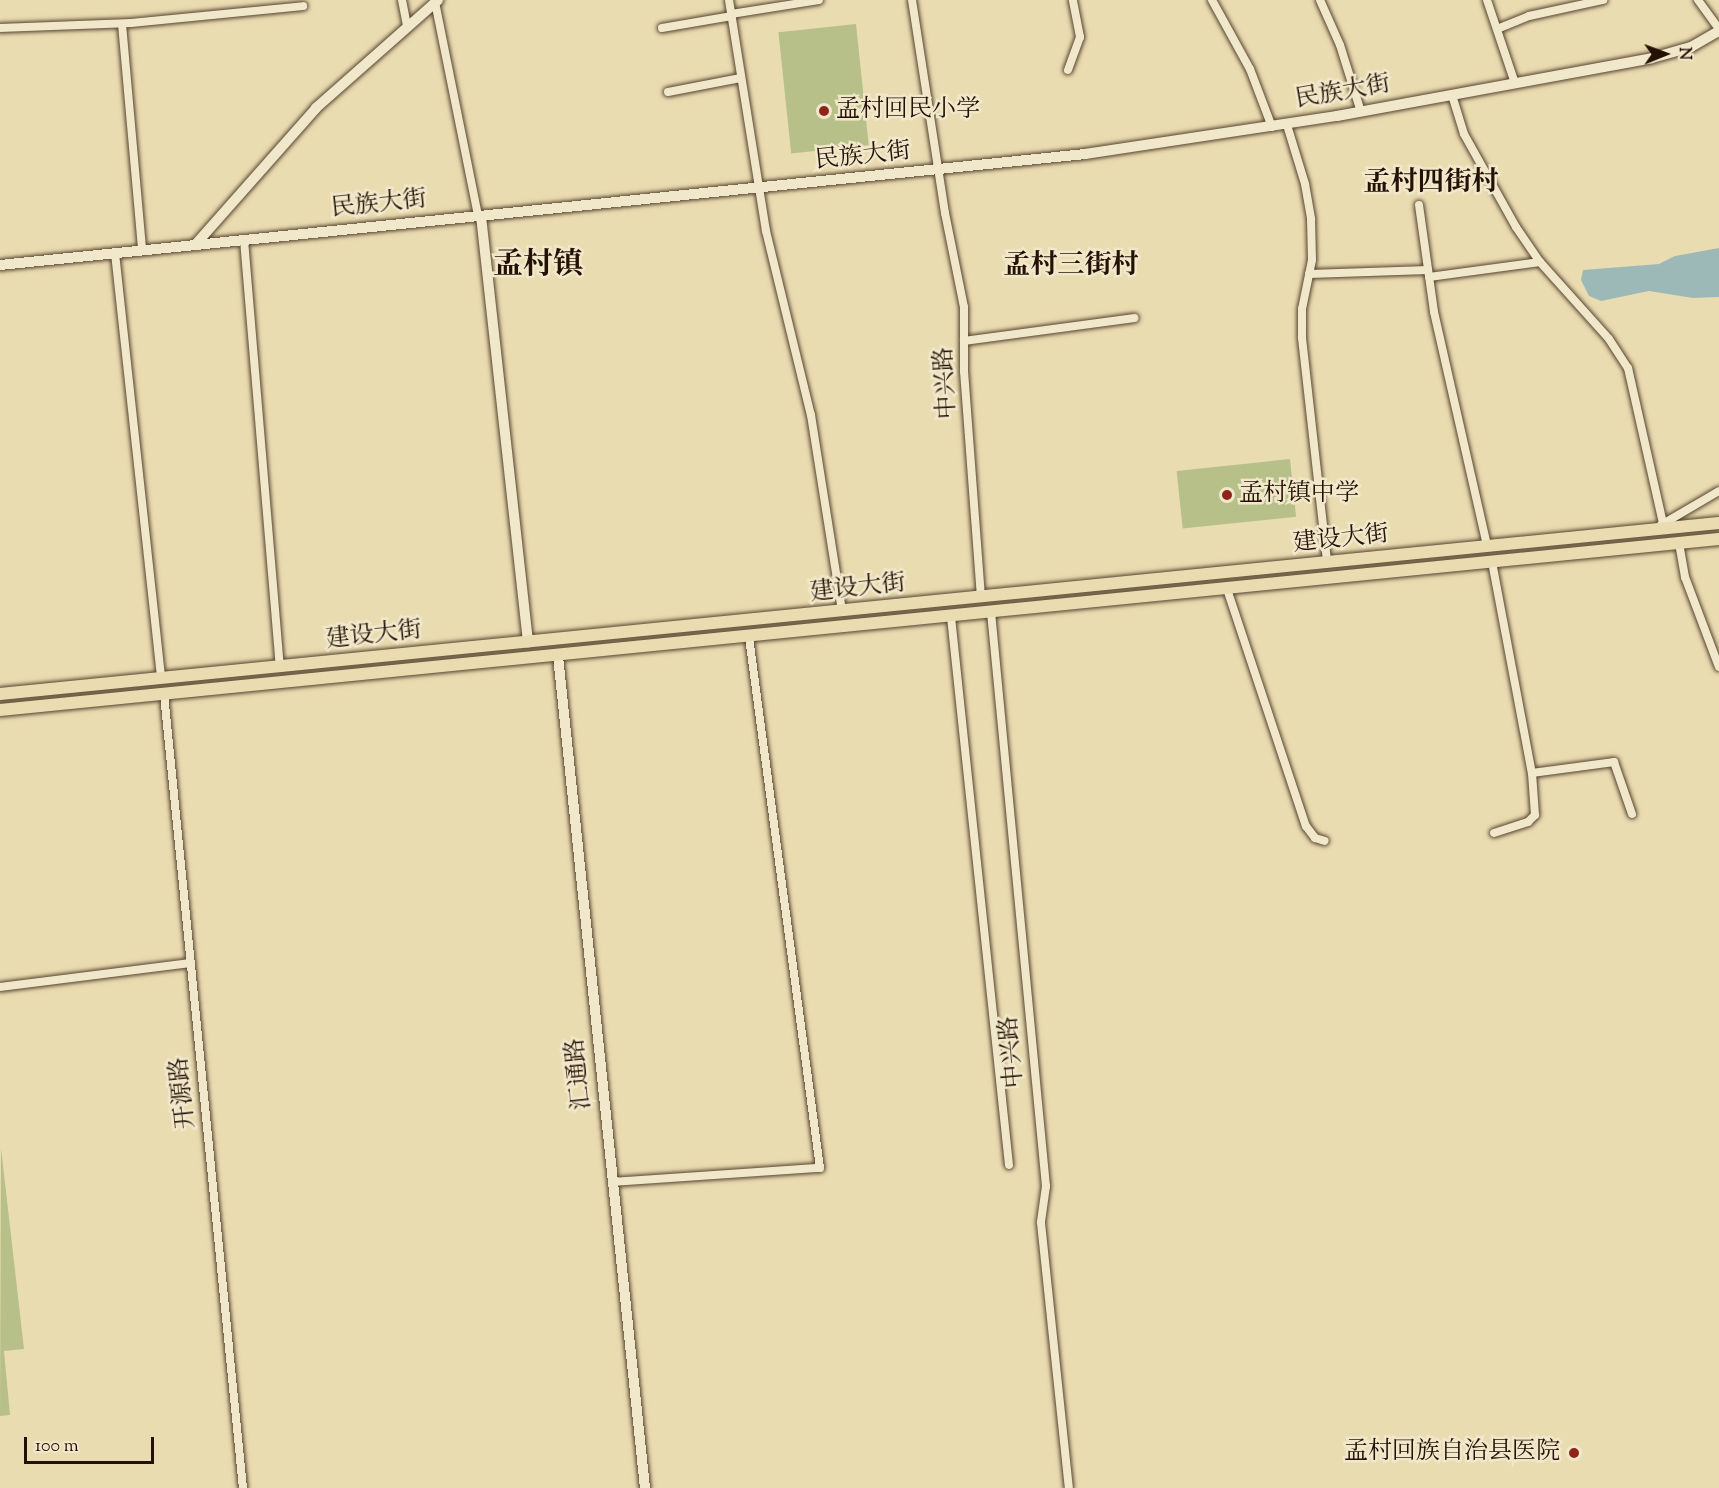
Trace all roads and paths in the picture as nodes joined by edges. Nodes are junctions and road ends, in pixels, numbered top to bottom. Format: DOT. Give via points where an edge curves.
graph roads {
  1 [pos="402,0"];
  2 [pos="729,0"];
  3 [pos="819,0"];
  4 [pos="1073,0"];
  5 [pos="1212,0"];
  6 [pos="1320,0"];
  7 [pos="1487,0"];
  8 [pos="1603,0"];
  9 [pos="1698,0"];
  10 [pos="437,1"];
  11 [pos="914,1"];
  12 [pos="303,6"];
  13 [pos="732,15"];
  14 [pos="122,24"];
  15 [pos="407,25"];
  16 [pos="0,28"];
  17 [pos="662,28"];
  18 [pos="1497,29"];
  19 [pos="1719,30"];
  20 [pos="1068,70"];
  21 [pos="741,78"];
  22 [pos="1515,83"];
  23 [pos="668,92"];
  24 [pos="1452,95"];
  25 [pos="1361,112"];
  26 [pos="1287,124"];
  27 [pos="1272,127"];
  28 [pos="938,170"];
  29 [pos="759,189"];
  30 [pos="1419,205"];
  31 [pos="480,216"];
  32 [pos="244,240"];
  33 [pos="195,244"];
  34 [pos="142,250"];
  35 [pos="115,253"];
  36 [pos="1540,262"];
  37 [pos="0,265"];
  38 [pos="1309,274"];
  39 [pos="1428,274"];
  40 [pos="1134,318"];
  41 [pos="964,341"];
  42 [pos="1719,491"];
  43 [pos="1719,523"];
  44 [pos="1659,526"];
  45 [pos="1719,539"];
  46 [pos="1679,543"];
  47 [pos="1487,546"];
  48 [pos="1327,562"];
  49 [pos="1492,562"];
  50 [pos="1227,589"];
  51 [pos="981,597"];
  52 [pos="842,611"];
  53 [pos="991,612"];
  54 [pos="951,616"];
  55 [pos="749,637"];
  56 [pos="528,642"];
  57 [pos="558,656"];
  58 [pos="280,667"];
  59 [pos="1719,668"];
  60 [pos="161,678"];
  61 [pos="0,694"];
  62 [pos="164,694"];
  63 [pos="0,710"];
  64 [pos="1532,773"];
  65 [pos="1632,814"];
  66 [pos="1494,833"];
  67 [pos="1324,841"];
  68 [pos="190,963"];
  69 [pos="0,987"];
  70 [pos="1009,1165"];
  71 [pos="612,1182"];
  72 [pos="243,1488"];
  73 [pos="645,1488"];
  74 [pos="1069,1488"];
  1 -- 15 [label="street"];
  2 -- 13 [label="street"];
  3 -- 13 [label="street"];
  4 -- 20 [label="street" via="1080,37"];
  5 -- 27 [label="street" via="1250,69"];
  6 -- 25 [label="street" via="1340,45"];
  7 -- 18 [label="street"];
  8 -- 18 [label="street" via="1529,16"];
  9 -- 19 [label="street"];
  10 -- 15 [label="main road"];
  10 -- 31 [label="street"];
  11 -- 28 [label="street, 中兴路"];
  12 -- 14 [label="street"];
  13 -- 17 [label="street"];
  13 -- 21 [label="street"];
  14 -- 16 [label="street"];
  14 -- 34 [label="street"];
  15 -- 33 [label="main road" via="316,108"];
  18 -- 22 [label="street"];
  19 -- 22 [label="main road, 民族大街" via="1691,47 1662,55"];
  21 -- 23 [label="street"];
  21 -- 29 [label="street"];
  22 -- 24 [label="main road, 民族大街"];
  24 -- 25 [label="main road, 民族大街"];
  24 -- 36 [label="street" via="1477,158"];
  25 -- 26 [label="main road, 民族大街"];
  26 -- 27 [label="main road, 民族大街"];
  26 -- 38 [label="street" via="1309,202"];
  27 -- 28 [label="main road, 民族大街"];
  28 -- 29 [label="main road, 民族大街"];
  28 -- 41 [label="street, 中兴路" via="961,289"];
  29 -- 31 [label="main road, 民族大街"];
  29 -- 52 [label="street" via="811,415"];
  30 -- 39 [label="street"];
  31 -- 32 [label="main road, 民族大街"];
  31 -- 56 [label="main road"];
  32 -- 33 [label="main road, 民族大街"];
  32 -- 58 [label="street"];
  33 -- 34 [label="main road, 民族大街"];
  34 -- 35 [label="main road, 民族大街"];
  35 -- 37 [label="main road, 民族大街"];
  35 -- 60 [label="street"];
  36 -- 39 [label="street"];
  36 -- 44 [label="street" via="1609,339 1628,368"];
  38 -- 39 [label="street"];
  38 -- 48 [label="street" via="1302,309 1302,338"];
  39 -- 47 [label="street"];
  40 -- 41 [label="street"];
  41 -- 51 [label="street, 中兴路"];
  42 -- 44 [label="street"];
  43 -- 44 [label="main road, 建设大街"];
  44 -- 47 [label="main road, 建设大街"];
  45 -- 46 [label="main road, 建设大街"];
  46 -- 49 [label="main road, 建设大街"];
  46 -- 59 [label="street" via="1684,578"];
  47 -- 48 [label="main road, 建设大街"];
  48 -- 51 [label="main road, 建设大街"];
  49 -- 50 [label="main road, 建设大街"];
  49 -- 64 [label="street"];
  50 -- 53 [label="main road, 建设大街"];
  50 -- 67 [label="street" via="1306,826 1315,838"];
  51 -- 52 [label="main road, 建设大街"];
  52 -- 56 [label="main road, 建设大街"];
  53 -- 54 [label="main road, 建设大街"];
  53 -- 74 [label="street, 中兴路" via="1046,1186 1041,1223"];
  54 -- 55 [label="main road, 建设大街"];
  54 -- 70 [label="street"];
  55 -- 57 [label="main road, 建设大街"];
  55 -- 71 [label="street" via="820,1168"];
  56 -- 58 [label="main road, 建设大街"];
  57 -- 62 [label="main road, 建设大街"];
  57 -- 71 [label="main road, 汇通路"];
  58 -- 60 [label="main road, 建设大街"];
  60 -- 61 [label="main road, 建设大街"];
  62 -- 63 [label="main road, 建设大街"];
  62 -- 68 [label="street, 开源路"];
  64 -- 65 [label="street" via="1614,762"];
  64 -- 66 [label="street" via="1535,815 1528,822"];
  68 -- 69 [label="street"];
  68 -- 72 [label="street, 开源路"];
  71 -- 73 [label="main road, 汇通路"];
}
